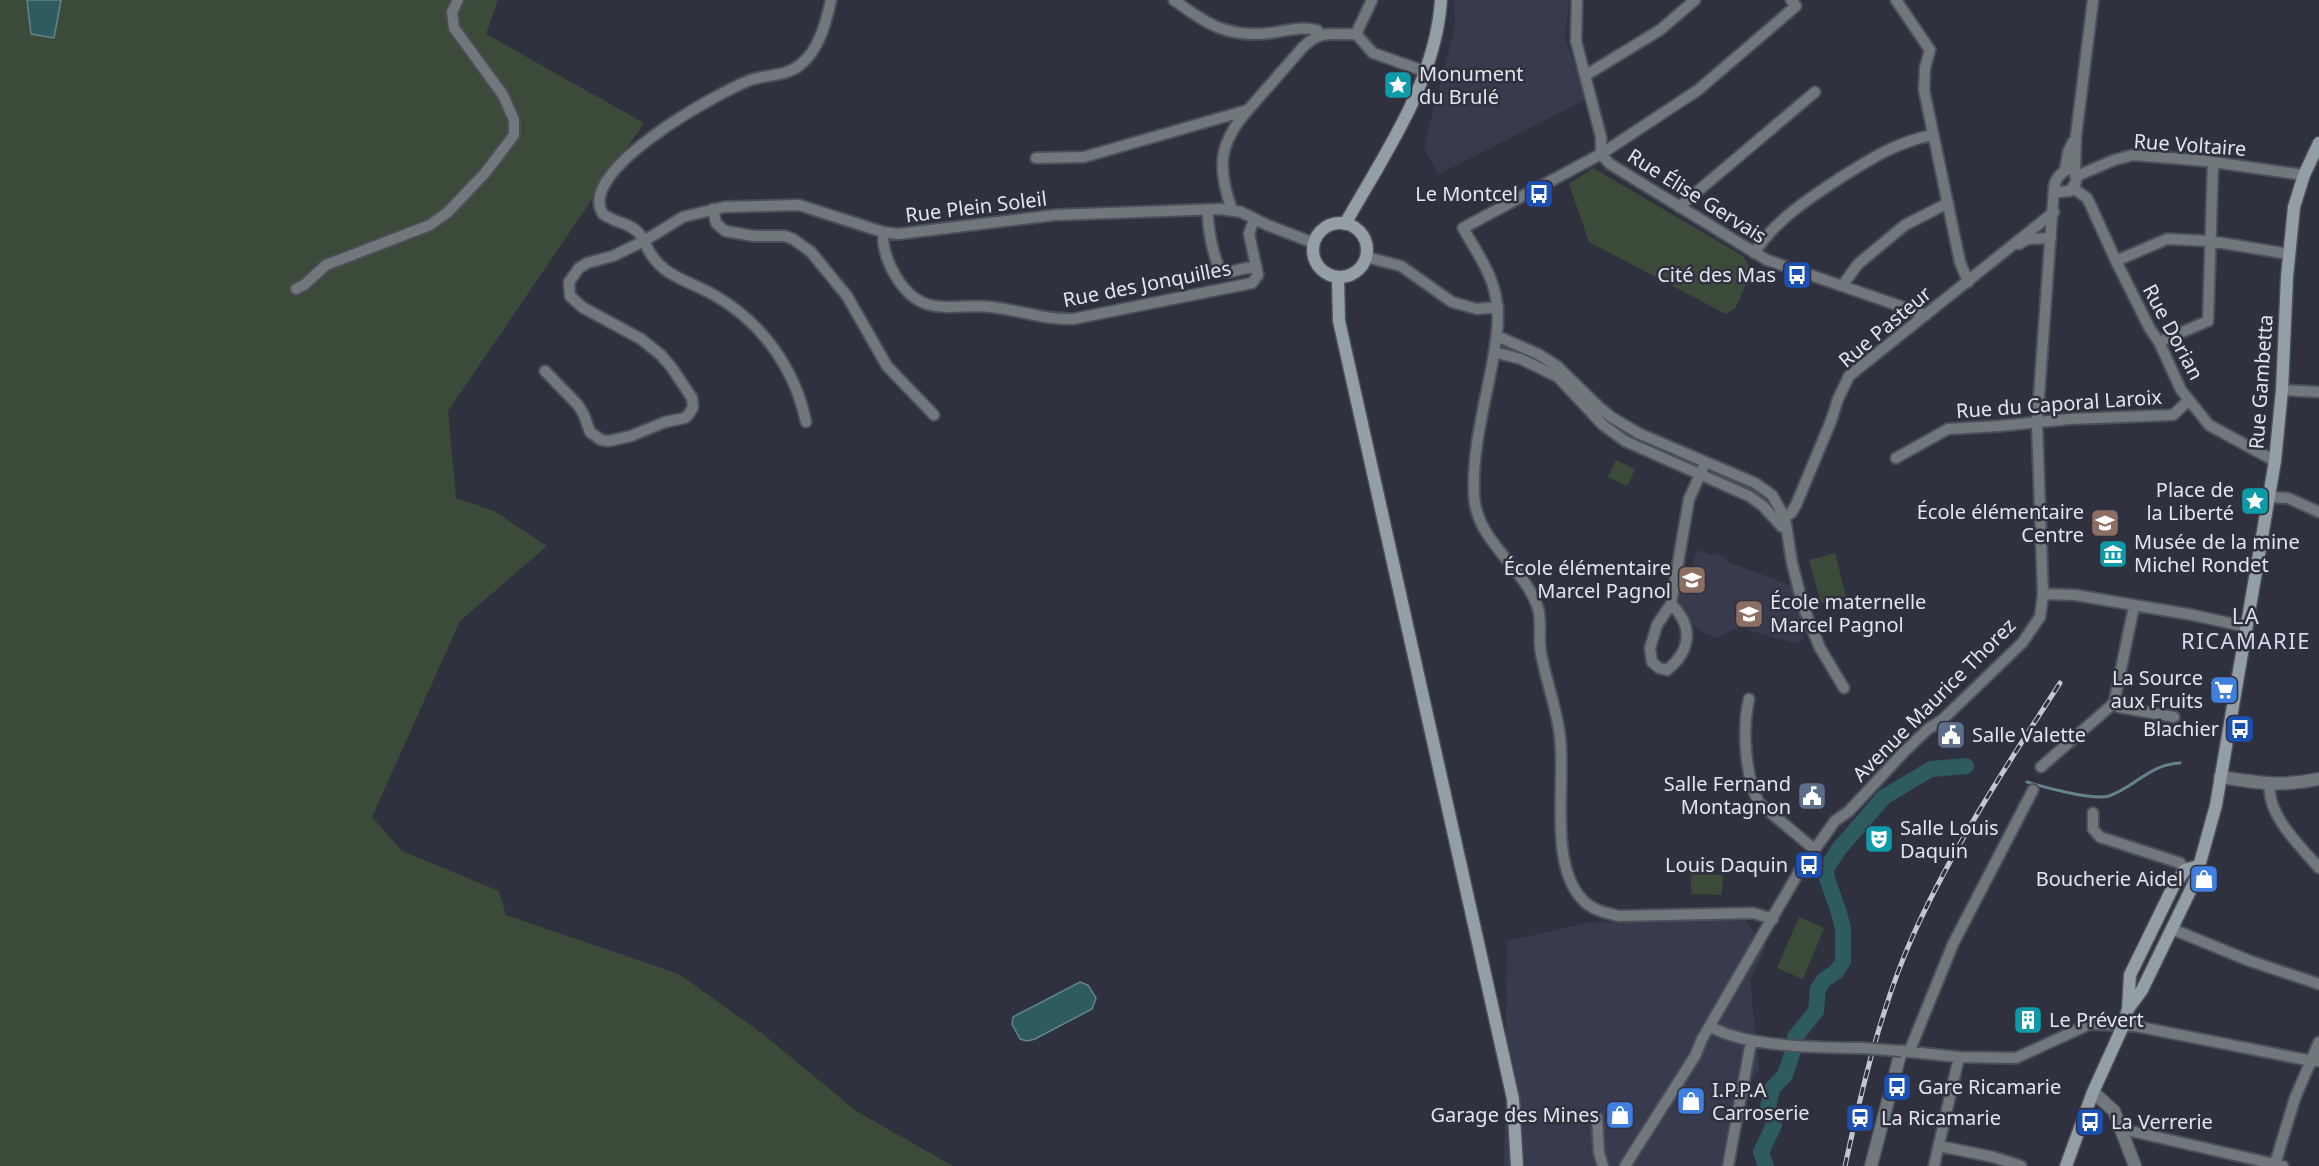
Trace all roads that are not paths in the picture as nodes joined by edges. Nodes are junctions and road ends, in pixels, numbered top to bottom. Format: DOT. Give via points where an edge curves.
graph roads {
  1 [pos="458,0"];
  2 [pos="831,0"];
  3 [pos="1174,0"];
  4 [pos="1372,0"];
  5 [pos="1441,0"];
  6 [pos="1577,0"];
  7 [pos="1695,0"];
  8 [pos="1791,0"];
  9 [pos="1896,0"];
  10 [pos="2093,0"];
  11 [pos="1356,34"];
  12 [pos="1321,35"];
  13 [pos="1425,71"];
  14 [pos="1586,75"];
  15 [pos="1815,92"];
  16 [pos="1248,110"];
  17 [pos="1932,135"];
  18 [pos="2319,142"];
  19 [pos="1601,154"];
  20 [pos="1036,158"];
  21 [pos="2213,163"];
  22 [pos="2072,172"];
  23 [pos="2304,175"];
  24 [pos="2054,188"];
  25 [pos="2069,190"];
  26 [pos="1948,203"];
  27 [pos="1679,207"];
  28 [pos="713,209"];
  29 [pos="1208,210"];
  30 [pos="1232,210"];
  31 [pos="2054,213"];
  32 [pos="1254,219"];
  33 [pos="1345,224"];
  34 [pos="883,232"];
  35 [pos="2051,238"];
  36 [pos="644,241"];
  37 [pos="2210,241"];
  38 [pos="1314,243"];
  39 [pos="2010,248"];
  40 [pos="1754,253"];
  41 [pos="2289,254"];
  42 [pos="1366,257"];
  43 [pos="2116,261"];
  44 [pos="1256,266"];
  45 [pos="1338,278"];
  46 [pos="1968,282"];
  47 [pos="1842,286"];
  48 [pos="296,289"];
  49 [pos="1498,307"];
  50 [pos="1926,315"];
  51 [pos="1497,336"];
  52 [pos="2159,342"];
  53 [pos="1494,352"];
  54 [pos="545,371"];
  55 [pos="2282,390"];
  56 [pos="2319,392"];
  57 [pos="2189,400"];
  58 [pos="934,415"];
  59 [pos="806,422"];
  60 [pos="2037,423"];
  61 [pos="1896,458"];
  62 [pos="2275,461"];
  63 [pos="1705,462"];
  64 [pos="1700,474"];
  65 [pos="2269,497"];
  66 [pos="2319,512"];
  67 [pos="1782,520"];
  68 [pos="2043,594"];
  69 [pos="1671,604"];
  70 [pos="2134,606"];
  71 [pos="2247,627"];
  72 [pos="1844,688"];
  73 [pos="1749,699"];
  74 [pos="2114,703"];
  75 [pos="2174,717"];
  76 [pos="2041,767"];
  77 [pos="2220,777"];
  78 [pos="2319,779"];
  79 [pos="2270,785"];
  80 [pos="2033,790"];
  81 [pos="2093,813"];
  82 [pos="1814,849"];
  83 [pos="2192,868"];
  84 [pos="2319,868"];
  85 [pos="1773,920"];
  86 [pos="2172,929"];
  87 [pos="2319,984"];
  88 [pos="2128,1009"];
  89 [pos="1710,1026"];
  90 [pos="2124,1026"];
  91 [pos="1751,1042"];
  92 [pos="2319,1042"];
  93 [pos="1905,1051"];
  94 [pos="1959,1057"];
  95 [pos="2315,1061"];
  96 [pos="2094,1092"];
  97 [pos="1597,1118"];
  98 [pos="2122,1129"];
  99 [pos="1939,1146"];
  100 [pos="2257,1163"];
  101 [pos="2279,1165"];
  102 [pos="1517,1166"];
  103 [pos="1603,1166"];
  104 [pos="1625,1166"];
  105 [pos="1728,1166"];
  106 [pos="1871,1166"];
  107 [pos="1934,1166"];
  108 [pos="2021,1166"];
  109 [pos="2066,1166"];
  110 [pos="2134,1166"];
  1 -- 48 [label="street" via="452,12 453,28 503,95 514,120 514,135 485,173 430,225 326,266"];
  2 -- 36 [label="street" via="816,45 798,66 745,82 668,125 638,147 604,184 598,198 603,214 630,225"];
  3 -- 12 [label="street" via="1224,31 1262,34 1296,27 1317,30"];
  4 -- 11 [label="street"];
  5 -- 13 [label="main road" via="1440,25"];
  6 -- 14 [label="street, Rue Élise Gervais" via="1576,41"];
  7 -- 14 [label="street" via="1660,30"];
  8 -- 19 [label="street" via="1796,6 1698,90"];
  9 -- 17 [label="street" via="1930,50 1924,90"];
  10 -- 22 [label="street" via="2076,136 2068,152"];
  11 -- 12 [label="street"];
  11 -- 13 [label="street" via="1373,52"];
  12 -- 16 [label="street" via="1303,47"];
  13 -- 33 [label="main road" via="1404,120"];
  14 -- 19 [label="street, Rue Élise Gervais" via="1601,137"];
  15 -- 27 [label="street"];
  16 -- 20 [label="street" via="1084,157"];
  16 -- 30 [label="street" via="1237,122 1222,152 1222,171"];
  17 -- 26 [label="street"];
  17 -- 40 [label="street" via="1882,151 1804,202 1767,234"];
  18 -- 23 [label="main road, Rue Gambetta"];
  19 -- 27 [label="street, Rue Élise Gervais" via="1610,164"];
  19 -- 49 [label="street" via="1463,228 1490,281"];
  21 -- 22 [label="street, Rue Voltaire" via="2133,155"];
  21 -- 23 [label="street, Rue Voltaire"];
  21 -- 37 [label="street"];
  22 -- 24 [label="street"];
  22 -- 25 [label="street, Avenue Maurice Thorez"];
  23 -- 41 [label="main road, Rue Gambetta" via="2294,207"];
  24 -- 25 [label="street" via="2060,192"];
  24 -- 31 [label="street, Avenue Maurice Thorez"];
  25 -- 31 [label="street, Avenue Maurice Thorez"];
  25 -- 43 [label="street, Rue Dorian" via="2086,198"];
  26 -- 46 [label="street"];
  26 -- 47 [label="street" via="1905,225 1858,264"];
  27 -- 40 [label="street, Rue Élise Gervais"];
  28 -- 34 [label="street, Rue Plein Soleil" via="799,206"];
  28 -- 36 [label="street, Rue Plein Soleil" via="683,217"];
  28 -- 58 [label="street" via="716,223 725,231 785,236 811,252 846,296 887,366"];
  29 -- 30 [label="street, Rue Plein Soleil"];
  29 -- 34 [label="street, Rue Plein Soleil" via="1055,215 935,232"];
  29 -- 44 [label="street" via="1221,270"];
  30 -- 32 [label="street, Rue Plein Soleil"];
  31 -- 35 [label="street, Avenue Maurice Thorez"];
  31 -- 39 [label="street, Rue Pasteur"];
  32 -- 38 [label="street, Rue Plein Soleil"];
  32 -- 44 [label="street, Rue des Jonquilles" via="1249,234"];
  33 -- 38 [label="main road" via="1323,229"];
  33 -- 42 [label="main road" via="1364,238"];
  34 -- 44 [label="street, Rue des Jonquilles" via="891,266 905,287 923,302 987,306 1052,320 1252,283 1258,275"];
  35 -- 39 [label="street, Rue Pasteur" via="2028,239"];
  35 -- 60 [label="street, Avenue Maurice Thorez"];
  36 -- 54 [label="street, Rue Plein Soleil" via="579,268 569,282 570,296 661,355 692,398 689,414 631,436 601,440 590,432 578,405"];
  36 -- 59 [label="street" via="659,266 721,299 764,335 794,384"];
  37 -- 41 [label="street"];
  37 -- 43 [label="street" via="2167,239"];
  37 -- 52 [label="street" via="2208,321"];
  38 -- 45 [label="main road" via="1313,255 1318,266"];
  39 -- 46 [label="street, Rue Pasteur"];
  40 -- 47 [label="street, Rue Élise Gervais"];
  41 -- 55 [label="main road, Rue Gambetta"];
  42 -- 45 [label="main road" via="1356,272"];
  42 -- 49 [label="street" via="1401,266 1452,302 1477,309"];
  43 -- 52 [label="street, Rue Dorian"];
  45 -- 102 [label="main road" via="1339,321 1513,1099"];
  46 -- 50 [label="street, Rue Pasteur"];
  47 -- 50 [label="street, Rue Élise Gervais"];
  49 -- 51 [label="street"];
  50 -- 67 [label="street, Rue Pasteur" via="1850,376 1796,505"];
  51 -- 53 [label="street"];
  51 -- 63 [label="street" via="1557,366 1611,417"];
  52 -- 57 [label="street, Rue Dorian"];
  53 -- 64 [label="street" via="1521,359 1558,377 1603,425 1625,441"];
  53 -- 85 [label="street" via="1476,452 1474,496 1488,537 1528,587 1539,610 1540,650 1560,737 1563,861 1573,888 1586,904 1619,916 1753,913"];
  55 -- 56 [label="street"];
  55 -- 62 [label="main road, Rue Gambetta"];
  57 -- 60 [label="street, Rue du Caporal Laroix" via="2173,415"];
  57 -- 62 [label="street, Rue Dorian" via="2209,425"];
  60 -- 61 [label="street, Rue du Caporal Laroix" via="1947,429"];
  60 -- 68 [label="street, Avenue Maurice Thorez"];
  62 -- 65 [label="main road, Rue Gambetta"];
  63 -- 64 [label="street"];
  63 -- 67 [label="street" via="1755,483 1772,495"];
  64 -- 67 [label="street" via="1749,496"];
  64 -- 69 [label="street" via="1689,500"];
  65 -- 66 [label="street" via="2288,498"];
  65 -- 71 [label="main road, Rue Gambetta"];
  67 -- 72 [label="street" via="1803,606 1820,648"];
  68 -- 70 [label="street" via="2061,593"];
  68 -- 82 [label="street, Avenue Maurice Thorez" via="2040,617 2022,643 1904,752 1835,821"];
  69 -- 69 [label="street" via="1657,625 1650,648 1652,662 1667,670 1686,649 1685,623"];
  70 -- 71 [label="street"];
  70 -- 74 [label="street"];
  71 -- 77 [label="main road, Rue Gambetta"];
  73 -- 82 [label="street" via="1744,719 1755,796"];
  74 -- 75 [label="street"];
  74 -- 76 [label="street"];
  77 -- 79 [label="street"];
  77 -- 83 [label="main road, Rue Gambetta" via="2216,806"];
  78 -- 79 [label="street"];
  79 -- 84 [label="street" via="2271,805"];
  80 -- 93 [label="street" via="1953,944"];
  81 -- 83 [label="street" via="2095,833 2113,843"];
  82 -- 85 [label="street, Avenue Maurice Thorez"];
  83 -- 86 [label="main road, Rue Gambetta" via="2195,881"];
  83 -- 88 [label="main road" via="2174,885 2130,975"];
  85 -- 89 [label="street, Avenue Maurice Thorez"];
  86 -- 87 [label="street"];
  86 -- 88 [label="main road, Rue Gambetta" via="2142,990"];
  88 -- 90 [label="main road"];
  89 -- 91 [label="street"];
  89 -- 104 [label="street, Avenue Maurice Thorez"];
  90 -- 94 [label="street" via="2090,1024 2016,1058"];
  90 -- 95 [label="street"];
  90 -- 96 [label="main road"];
  91 -- 93 [label="street, bridge"];
  91 -- 105 [label="street"];
  92 -- 95 [label="street"];
  93 -- 94 [label="street"];
  93 -- 106 [label="street"];
  94 -- 99 [label="street"];
  95 -- 101 [label="street" via="2295,1098"];
  96 -- 98 [label="street" via="2114,1112"];
  96 -- 109 [label="main road"];
  97 -- 103 [label="street"];
  98 -- 100 [label="street"];
  98 -- 110 [label="street"];
  99 -- 107 [label="street"];
  99 -- 108 [label="street"];
  100 -- 101 [label="street"];
}
